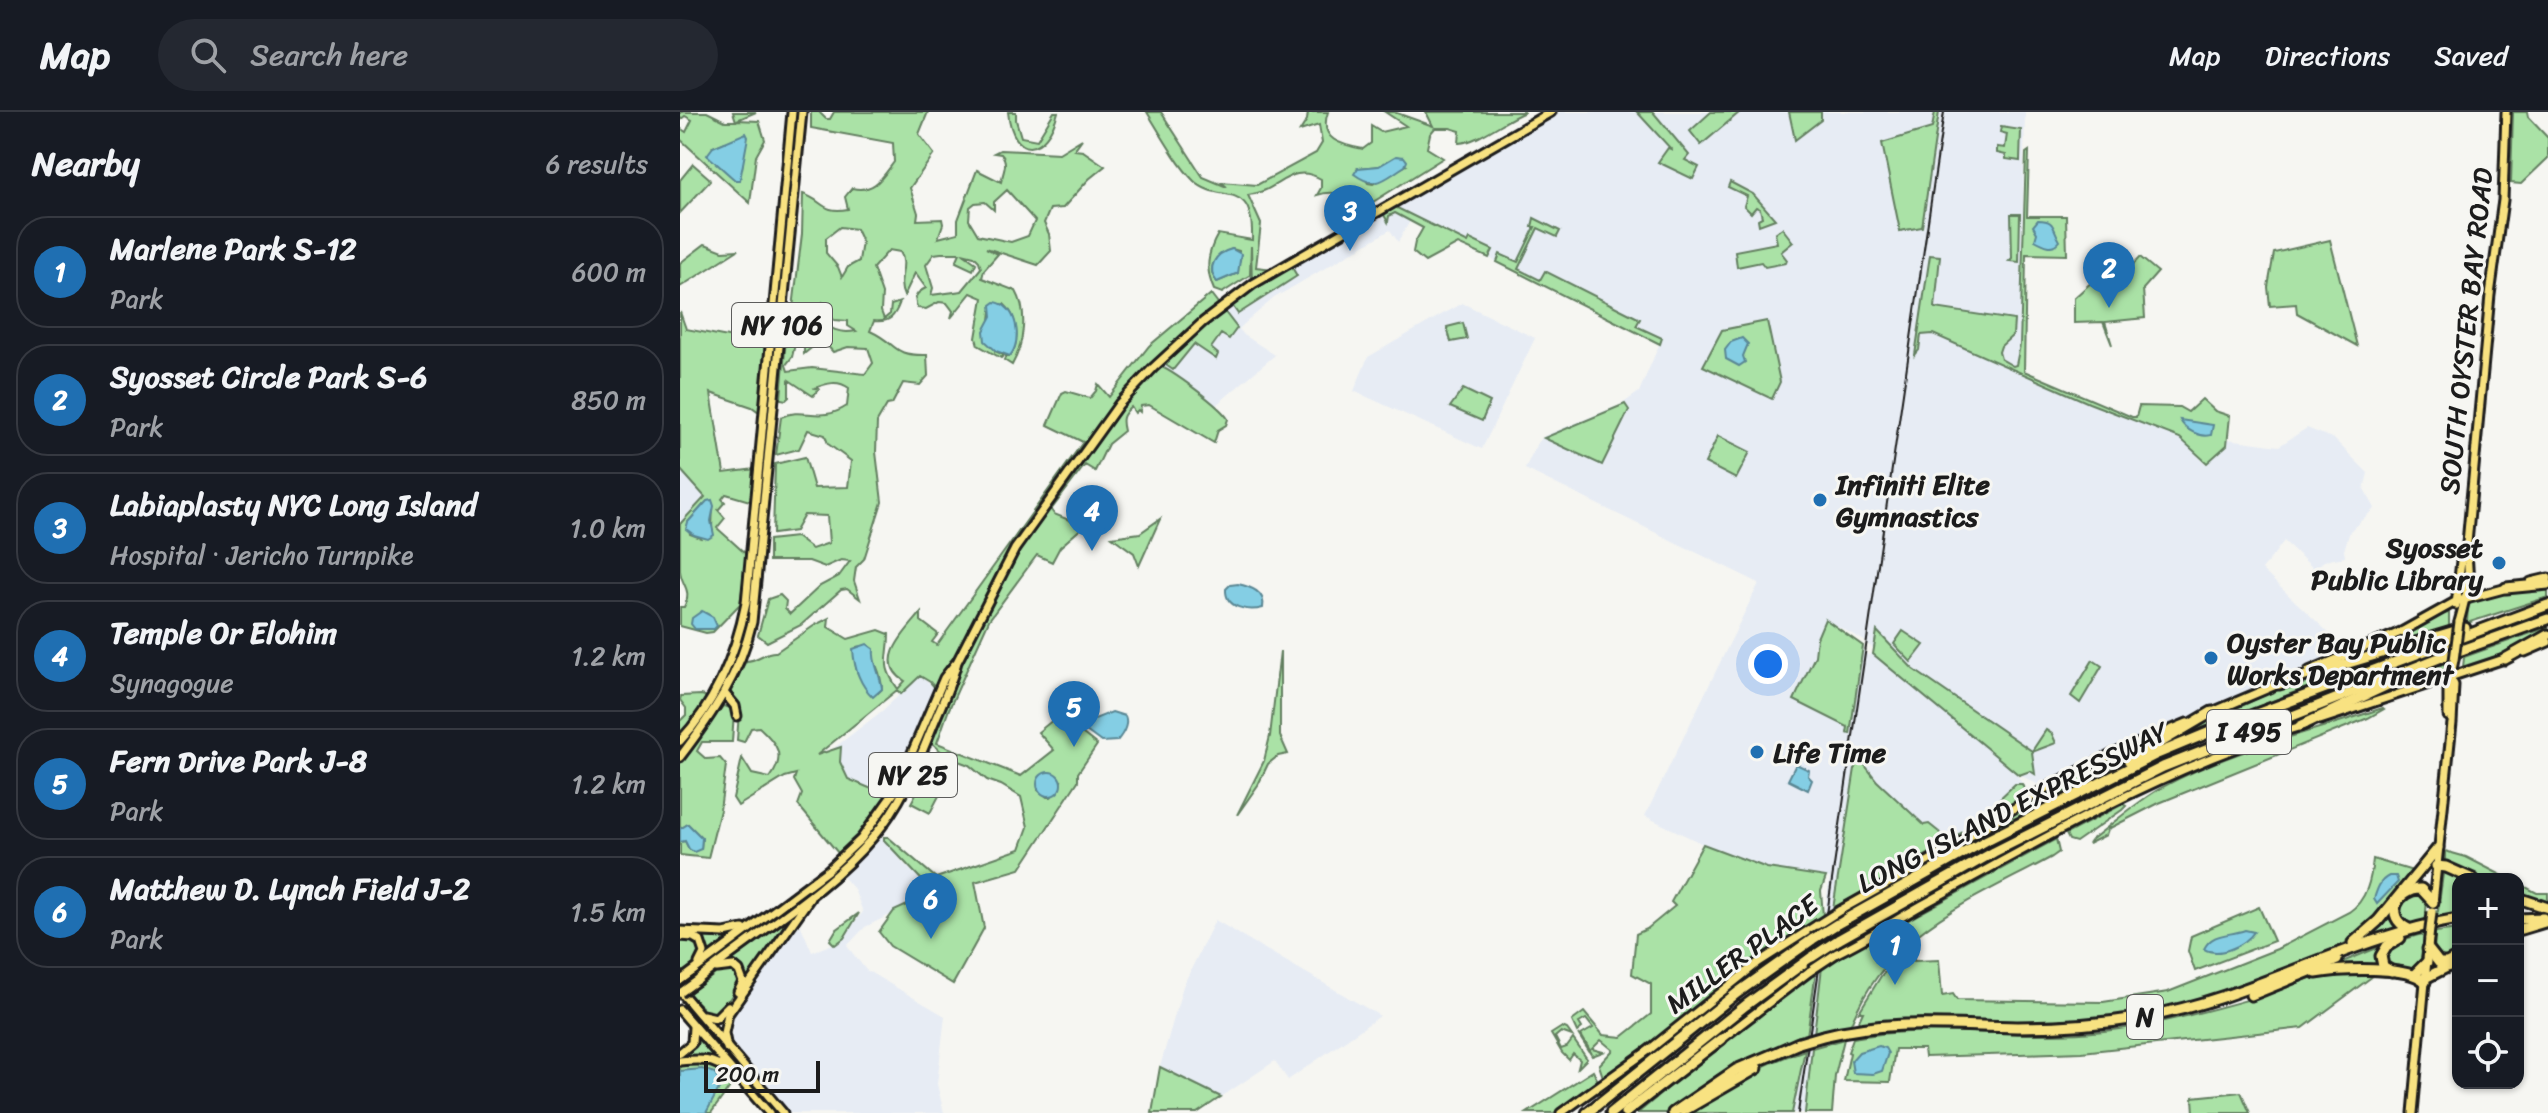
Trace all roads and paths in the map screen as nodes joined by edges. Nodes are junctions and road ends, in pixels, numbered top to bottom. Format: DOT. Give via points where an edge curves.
graph roads {
  1 [pos="792,112"];
  2 [pos="802,112"];
  3 [pos="1551,112"];
  4 [pos="2506,112"];
  5 [pos="781,234"];
  6 [pos="787,273"];
  7 [pos="763,421"];
  8 [pos="773,422"];
  9 [pos="2466,554"];
  10 [pos="750,559"];
  11 [pos="760,559"];
  12 [pos="2548,578"];
  13 [pos="2548,584"];
  14 [pos="2506,588"];
  15 [pos="2465,600"];
  16 [pos="2455,602"];
  17 [pos="2548,605"];
  18 [pos="2515,617"];
  19 [pos="2548,619"];
  20 [pos="2459,622"];
  21 [pos="2548,635"];
  22 [pos="2548,642"];
  23 [pos="2439,658"];
  24 [pos="2505,659"];
  25 [pos="957,662"];
  26 [pos="2451,679"];
  27 [pos="2279,684"];
  28 [pos="725,694"];
  29 [pos="2212,712"];
  30 [pos="737,716"];
  31 [pos="2300,726"];
  32 [pos="680,741"];
  33 [pos="680,757"];
  34 [pos="2075,795"];
  35 [pos="2438,848"];
  36 [pos="2436,866"];
  37 [pos="2460,873"];
  38 [pos="816,890"];
  39 [pos="2524,901"];
  40 [pos="2432,907"];
  41 [pos="2548,915"];
  42 [pos="2524,916"];
  43 [pos="2452,922"];
  44 [pos="2452,922"];
  45 [pos="756,923"];
  46 [pos="2524,927"];
  47 [pos="2409,929"];
  48 [pos="680,933"];
  49 [pos="2400,938"];
  50 [pos="2429,943"];
  51 [pos="2336,954"];
  52 [pos="2452,961"];
  53 [pos="2427,962"];
  54 [pos="2452,962"];
  55 [pos="711,970"];
  56 [pos="693,971"];
  57 [pos="2394,973"];
  58 [pos="2300,976"];
  59 [pos="2422,978"];
  60 [pos="680,981"];
  61 [pos="680,992"];
  62 [pos="680,1010"];
  63 [pos="698,1011"];
  64 [pos="693,1025"];
  65 [pos="1865,1029"];
  66 [pos="1721,1039"];
  67 [pos="1800,1045"];
  68 [pos="727,1048"];
  69 [pos="680,1053"];
  70 [pos="680,1061"];
  71 [pos="738,1076"];
  72 [pos="1697,1103"];
  73 [pos="769,1113"];
  74 [pos="783,1113"];
  75 [pos="1561,1113"];
  76 [pos="1586,1113"];
  77 [pos="1611,1113"];
  78 [pos="1625,1113"];
  79 [pos="1632,1113"];
  80 [pos="1673,1113"];
  81 [pos="1681,1113"];
  82 [pos="1691,1113"];
  83 [pos="2413,1113"];
  1 -- 5 [label="main road, NY 106"];
  2 -- 6 [label="main road, NY 106"];
  3 -- 25 [label="main road, NY 25" via="1280,267 1193,330 1119,404 1015,549"];
  4 -- 9 [label="main road, SOUTH OYSTER BAY ROAD" via="2503,200"];
  5 -- 6 [label="main road" via="787,241"];
  5 -- 7 [label="main road, NY 106"];
  6 -- 8 [label="main road, NY 106"];
  7 -- 8 [label="main road"];
  7 -- 10 [label="main road, NY 106"];
  8 -- 11 [label="main road, NY 106"];
  9 -- 15 [label="main road, SOUTH OYSTER BAY ROAD"];
  9 -- 16 [label="main road, SOUTH OYSTER BAY ROAD"];
  10 -- 11 [label="main road"];
  10 -- 32 [label="main road, NY 106" via="746,603 732,657"];
  11 -- 28 [label="main road, NY 106" via="749,638"];
  12 -- 14 [label="main road, MILLER PLACE"];
  13 -- 14 [label="highway"];
  14 -- 15 [label="main road, MILLER PLACE"];
  15 -- 16 [label="main road, MILLER PLACE"];
  15 -- 20 [label="main road, SOUTH OYSTER BAY ROAD"];
  16 -- 20 [label="main road, SOUTH OYSTER BAY ROAD"];
  16 -- 27 [label="main road, MILLER PLACE" via="2403,631"];
  17 -- 18 [label="highway, LONG ISLAND EXPRESSWAY / I 495"];
  18 -- 27 [label="highway" via="2493,619"];
  18 -- 34 [label="highway, LONG ISLAND EXPRESSWAY / I 495" via="2193,738"];
  19 -- 23 [label="highway, LONG ISLAND EXPRESSWAY / I 495"];
  20 -- 26 [label="main road, SOUTH OYSTER BAY ROAD, bridge"];
  21 -- 24 [label="highway"];
  22 -- 24 [label="main road"];
  23 -- 31 [label="highway"];
  23 -- 77 [label="highway, LONG ISLAND EXPRESSWAY / I 495, bridge" via="2197,752 1911,898 1812,957"];
  24 -- 26 [label="main road"];
  25 -- 38 [label="main road, NY 25" via="917,766 892,812 855,857"];
  25 -- 45 [label="main road, NY 25" via="944,678 896,790 861,839"];
  26 -- 31 [label="main road"];
  26 -- 35 [label="main road, SOUTH OYSTER BAY ROAD"];
  27 -- 29 [label="main road, MILLER PLACE"];
  28 -- 30 [label="main road"];
  28 -- 33 [label="main road, NY 106"];
  29 -- 34 [label="highway"];
  29 -- 75 [label="main road, MILLER PLACE, bridge" via="2037,793 1839,911 1737,978"];
  31 -- 66 [label="main road, bridge" via="2243,745 2049,837 1837,953"];
  34 -- 76 [label="highway, LONG ISLAND EXPRESSWAY / I 495, bridge" via="1813,939"];
  35 -- 36 [label="main road, SOUTH OYSTER BAY ROAD"];
  35 -- 51 [label="highway" via="2372,928"];
  36 -- 37 [label="highway"];
  36 -- 40 [label="main road, SOUTH OYSTER BAY ROAD"];
  38 -- 55 [label="main road, NY 25"];
  38 -- 68 [label="main road" via="728,1014"];
  39 -- 41 [label="highway"];
  40 -- 47 [label="highway" via="2421,889 2405,894 2394,916"];
  40 -- 50 [label="main road, SOUTH OYSTER BAY ROAD, bridge"];
  41 -- 42 [label="highway"];
  41 -- 46 [label="highway"];
  43 -- 47 [label="highway, N"];
  44 -- 49 [label="highway, N"];
  45 -- 48 [label="main road" via="724,933"];
  45 -- 56 [label="main road, NY 25"];
  47 -- 51 [label="highway, N"];
  48 -- 56 [label="main road" via="703,946 703,958"];
  49 -- 57 [label="highway" via="2381,956 2383,966"];
  49 -- 58 [label="highway, N"];
  50 -- 52 [label="highway" via="2439,963"];
  50 -- 53 [label="main road, SOUTH OYSTER BAY ROAD"];
  51 -- 65 [label="highway, N" via="2221,999 2130,1019"];
  53 -- 59 [label="highway"];
  54 -- 59 [label="highway"];
  55 -- 61 [label="main road, NY 25, bridge"];
  55 -- 63 [label="main road" via="733,966 742,975 742,985 721,1016"];
  56 -- 60 [label="main road, NY 25"];
  57 -- 58 [label="highway" via="2343,969"];
  57 -- 59 [label="highway"];
  58 -- 65 [label="highway, N" via="2208,1008 2106,1027"];
  59 -- 83 [label="main road"];
  61 -- 63 [label="main road"];
  62 -- 64 [label="main road"];
  63 -- 68 [label="main road"];
  64 -- 69 [label="main road" via="692,1043"];
  64 -- 71 [label="main road"];
  65 -- 67 [label="highway, N, bridge"];
  66 -- 78 [label="highway"];
  66 -- 79 [label="main road"];
  67 -- 72 [label="highway, N"];
  67 -- 80 [label="highway, N" via="1736,1070"];
  68 -- 74 [label="main road"];
  70 -- 71 [label="main road" via="709,1059"];
  71 -- 73 [label="main road"];
  72 -- 81 [label="highway, N"];
  72 -- 82 [label="highway"];
}
